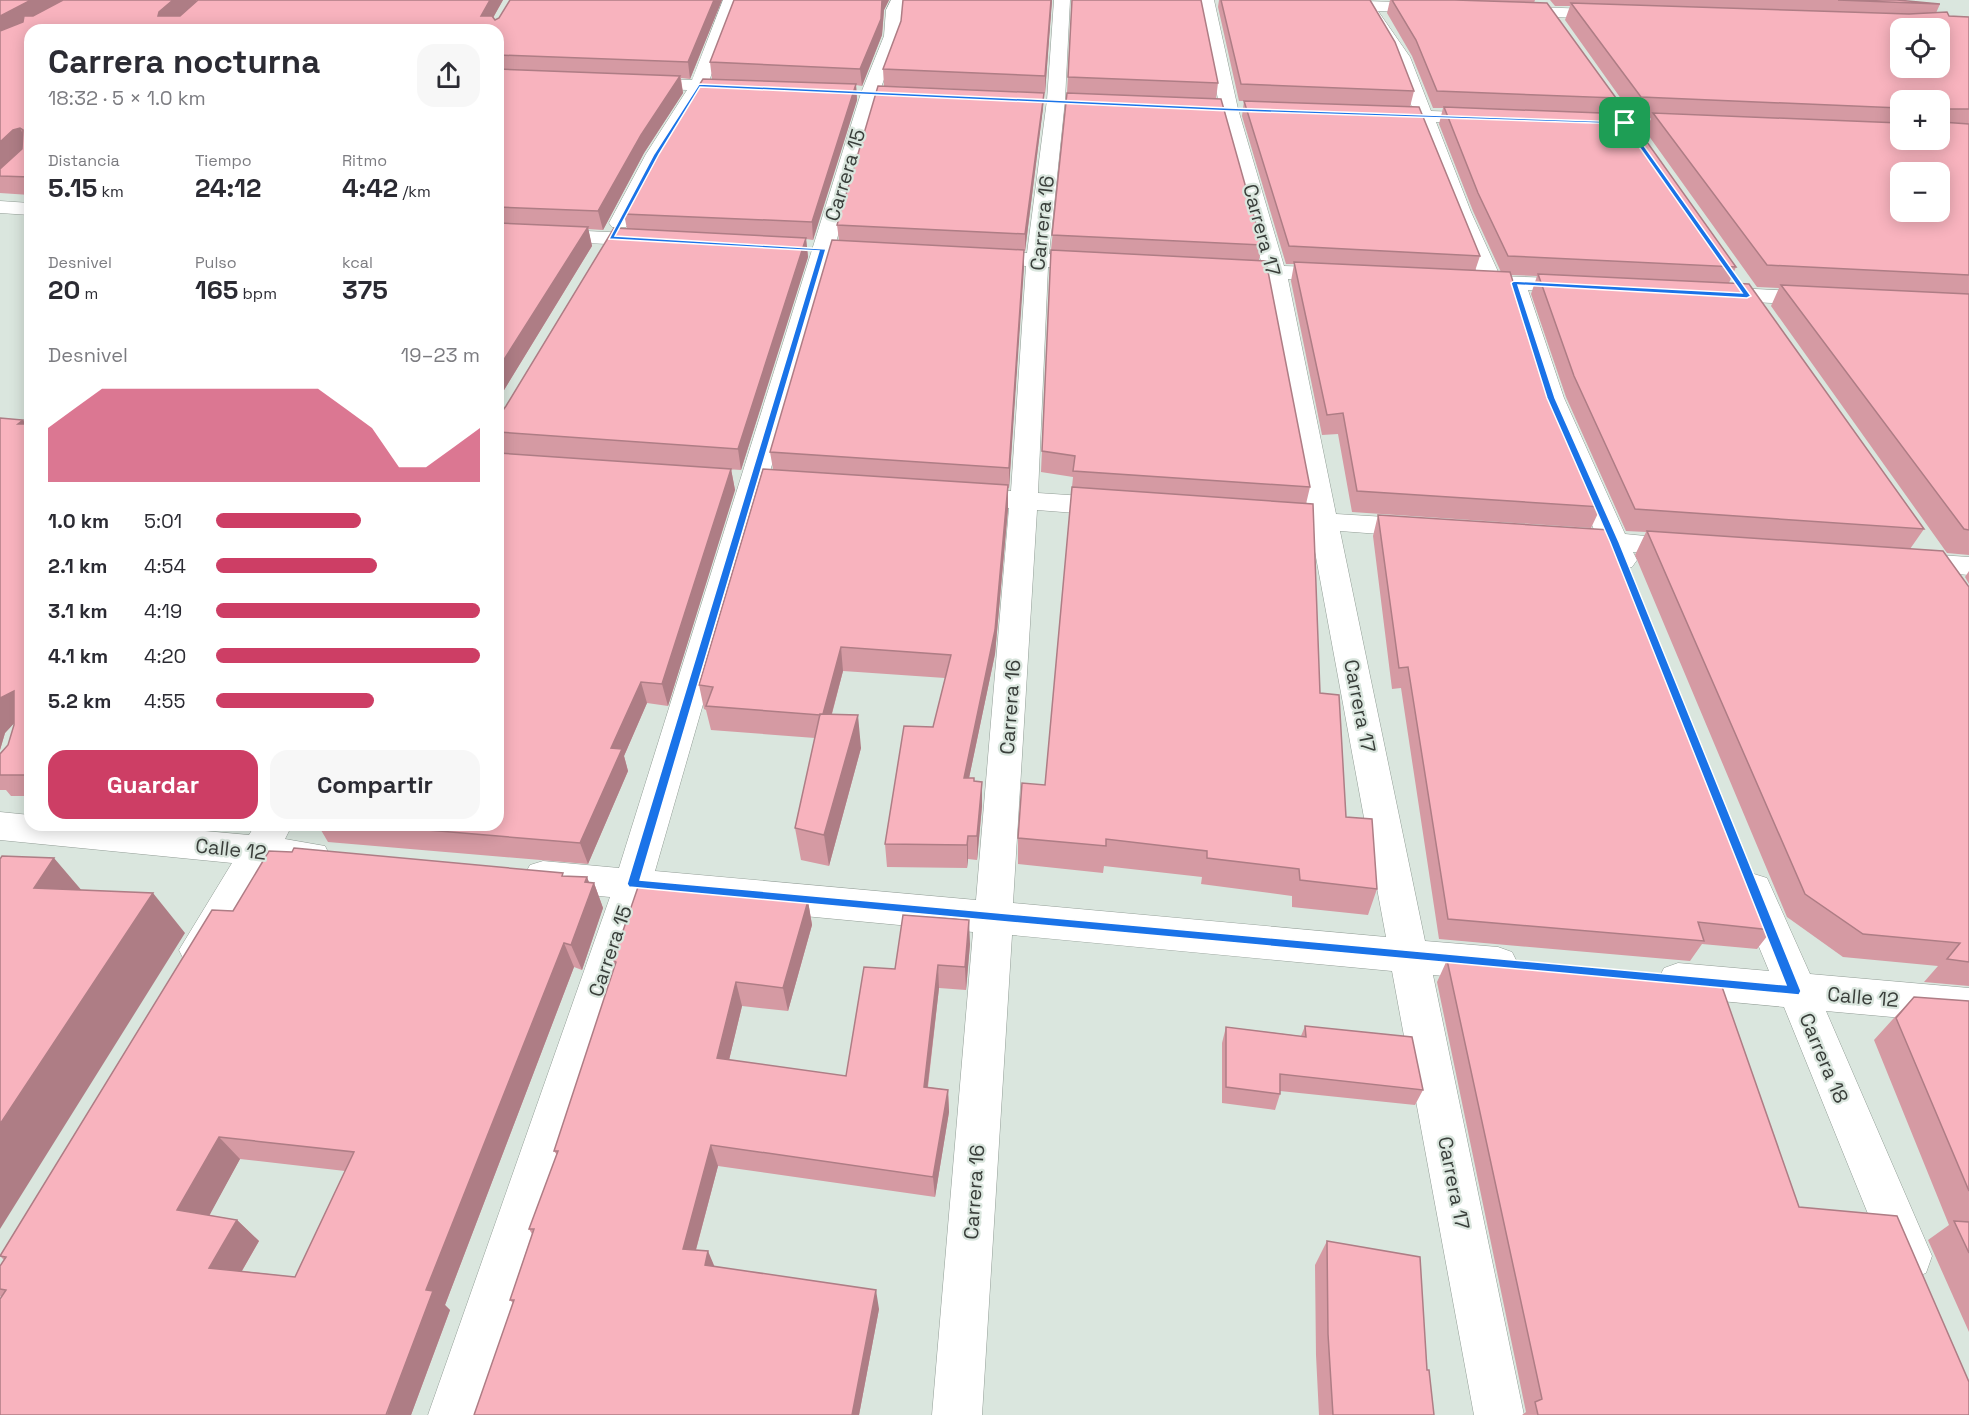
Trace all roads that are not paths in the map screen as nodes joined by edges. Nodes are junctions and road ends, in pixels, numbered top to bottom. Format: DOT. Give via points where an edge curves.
graph roads {
  1 [pos="731,0"];
  2 [pos="899,0"];
  3 [pos="1062,0"];
  4 [pos="1196,0"];
  5 [pos="1206,0"];
  6 [pos="1218,1"];
  7 [pos="1369,3"];
  8 [pos="1311,4"];
  9 [pos="1452,9"];
  10 [pos="1488,10"];
  11 [pos="1549,14"];
  12 [pos="1629,15"];
  13 [pos="616,82"];
  14 [pos="699,85"];
  15 [pos="756,88"];
  16 [pos="1356,113"];
  17 [pos="1619,114"];
  18 [pos="1425,116"];
  19 [pos="1508,118"];
  20 [pos="1566,121"];
  21 [pos="1709,126"];
  22 [pos="1639,142"];
  23 [pos="0,207"];
  24 [pos="24,209"];
  25 [pos="504,233"];
  26 [pos="611,238"];
  27 [pos="670,241"];
  28 [pos="954,256"];
  29 [pos="599,258"];
  30 [pos="1037,260"];
  31 [pos="1120,265"];
  32 [pos="1203,269"];
  33 [pos="1275,272"];
  34 [pos="1355,276"];
  35 [pos="1734,276"];
  36 [pos="1446,280"];
  37 [pos="1503,282"];
  38 [pos="1607,288"];
  39 [pos="1689,292"];
  40 [pos="1747,296"];
  41 [pos="1841,300"];
  42 [pos="1761,315"];
  43 [pos="930,494"];
  44 [pos="1024,501"];
  45 [pos="1144,509"];
  46 [pos="1239,516"];
  47 [pos="1323,522"];
  48 [pos="1440,530"];
  49 [pos="1545,537"];
  50 [pos="1614,542"];
  51 [pos="1710,549"];
  52 [pos="1930,554"];
  53 [pos="1877,560"];
  54 [pos="1969,566"];
  55 [pos="1632,586"];
  56 [pos="1956,591"];
  57 [pos="0,826"];
  58 [pos="24,827"];
  59 [pos="111,831"];
  60 [pos="266,838"];
  61 [pos="341,859"];
  62 [pos="1742,860"];
  63 [pos="504,873"];
  64 [pos="633,884"];
  65 [pos="995,917"];
  66 [pos="1409,955"];
  67 [pos="1538,967"];
  68 [pos="1643,977"];
  69 [pos="179,983"];
  70 [pos="1795,991"];
  71 [pos="1969,1006"];
  72 [pos="1922,1286"];
  73 [pos="453,1415"];
  74 [pos="957,1415"];
  75 [pos="1499,1415"];
  1 -- 14 [label="street"];
  2 -- 64 [label="street, Carrera 15" via="892,36 870,93"];
  3 -- 30 [label="street, Carrera 16"];
  4 -- 5 [label="street"];
  5 -- 6 [label="street"];
  5 -- 33 [label="street, Carrera 17" via="1230,109"];
  7 -- 8 [label="street"];
  7 -- 9 [label="street"];
  7 -- 18 [label="street" via="1402,57"];
  10 -- 11 [label="street"];
  11 -- 12 [label="street"];
  13 -- 14 [label="street"];
  14 -- 15 [label="street"];
  14 -- 26 [label="street"];
  16 -- 18 [label="street"];
  17 -- 20 [label="street"];
  17 -- 21 [label="street"];
  17 -- 22 [label="street"];
  18 -- 19 [label="street"];
  18 -- 37 [label="street" via="1461,213"];
  23 -- 24 [label="street"];
  25 -- 26 [label="street"];
  26 -- 27 [label="street"];
  26 -- 29 [label="street"];
  28 -- 30 [label="street"];
  30 -- 31 [label="street"];
  30 -- 44 [label="street, Carrera 16"];
  32 -- 33 [label="street"];
  33 -- 34 [label="street"];
  33 -- 47 [label="street, Carrera 17"];
  35 -- 40 [label="street"];
  36 -- 37 [label="street"];
  37 -- 38 [label="street"];
  37 -- 50 [label="street"];
  39 -- 40 [label="street"];
  40 -- 41 [label="street"];
  40 -- 42 [label="street"];
  43 -- 44 [label="street"];
  44 -- 45 [label="street"];
  44 -- 65 [label="street, Carrera 16"];
  46 -- 47 [label="street"];
  47 -- 48 [label="street"];
  47 -- 66 [label="street, Carrera 17"];
  49 -- 50 [label="street"];
  50 -- 51 [label="street"];
  50 -- 55 [label="street"];
  52 -- 53 [label="street"];
  52 -- 54 [label="street"];
  52 -- 56 [label="street"];
  57 -- 58 [label="street, Calle 12"];
  59 -- 60 [label="street, Calle 12"];
  60 -- 61 [label="street, Calle 12"];
  60 -- 69 [label="street"];
  62 -- 70 [label="street, Carrera 18"];
  63 -- 64 [label="street"];
  64 -- 65 [label="street"];
  64 -- 73 [label="street, Carrera 15"];
  65 -- 66 [label="street"];
  65 -- 74 [label="street, Carrera 16"];
  66 -- 67 [label="street"];
  66 -- 75 [label="street, Carrera 17"];
  68 -- 70 [label="street, Calle 12"];
  70 -- 71 [label="street, Calle 12"];
  70 -- 72 [label="street, Carrera 18"];
}
